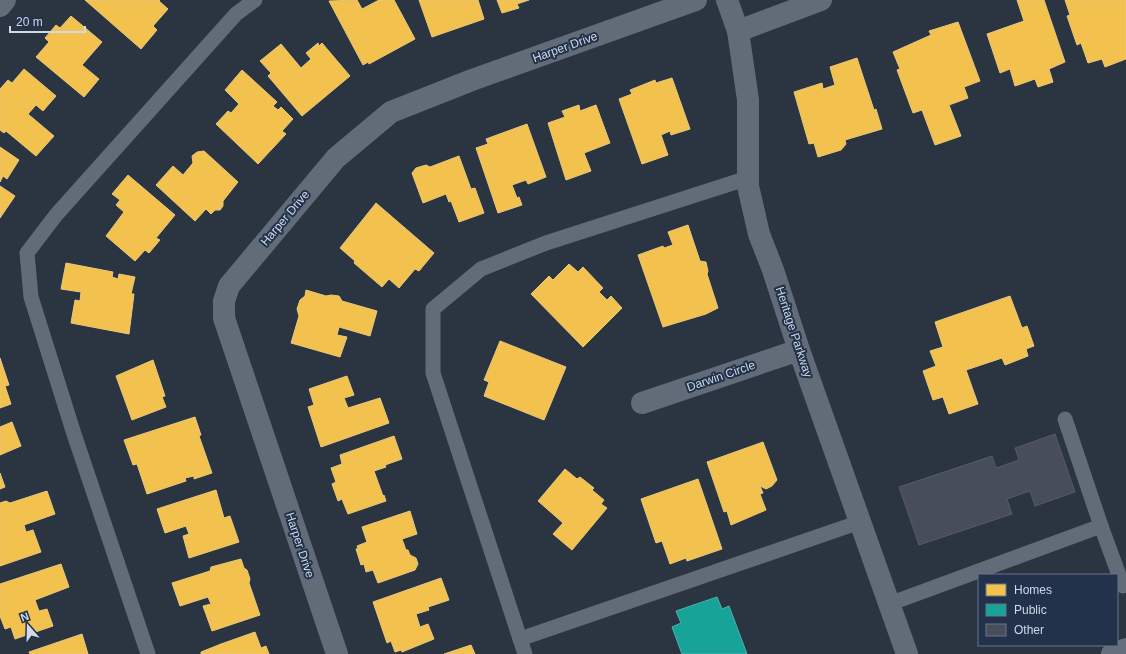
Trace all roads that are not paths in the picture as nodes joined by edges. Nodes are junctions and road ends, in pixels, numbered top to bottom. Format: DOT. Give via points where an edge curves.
graph roads {
  1 [pos="5,0"];
  2 [pos="255,0"];
  3 [pos="696,0"];
  4 [pos="727,0"];
  5 [pos="821,0"];
  6 [pos="0,6"];
  7 [pos="738,31"];
  8 [pos="748,178"];
  9 [pos="800,350"];
  10 [pos="642,403"];
  11 [pos="1065,419"];
  12 [pos="860,522"];
  13 [pos="1102,526"];
  14 [pos="1123,586"];
  15 [pos="889,604"];
  16 [pos="520,639"];
  17 [pos="1126,649"];
  18 [pos="148,654"];
  19 [pos="337,654"];
  20 [pos="525,654"];
  21 [pos="907,654"];
  22 [pos="1112,654"];
  1 -- 6 [label="street"];
  2 -- 18 [label="lane" via="236,14 56,215 27,253 31,297"];
  3 -- 19 [label="street, Harper Drive" via="472,80 391,112 336,158 229,286 224,301 224,318"];
  4 -- 7 [label="street, Heritage Parkway"];
  5 -- 7 [label="street"];
  7 -- 8 [label="street, Heritage Parkway" via="748,100"];
  8 -- 9 [label="street, Heritage Parkway" via="759,234 774,270"];
  8 -- 16 [label="lane" via="546,243 481,268 433,308 433,373"];
  9 -- 10 [label="street, Darwin Circle"];
  9 -- 12 [label="street, Heritage Parkway"];
  11 -- 13 [label="lane"];
  12 -- 15 [label="street, Heritage Parkway"];
  12 -- 16 [label="lane"];
  13 -- 14 [label="lane"];
  13 -- 15 [label="lane"];
  15 -- 21 [label="street, Heritage Parkway"];
  16 -- 20 [label="lane"];
  17 -- 22 [label="main road"];
}
